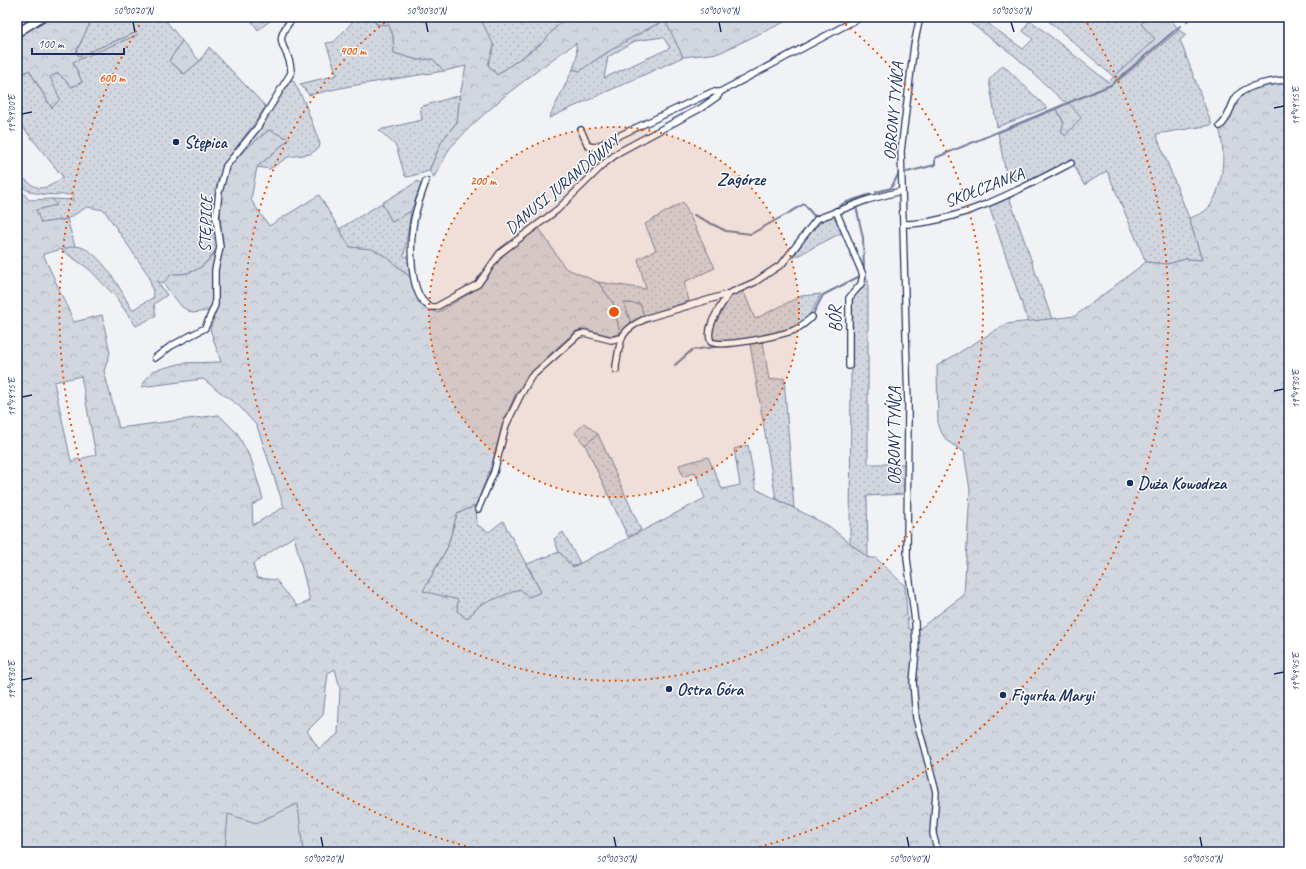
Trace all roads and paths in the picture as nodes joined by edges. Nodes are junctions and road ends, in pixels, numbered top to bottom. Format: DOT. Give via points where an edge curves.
graph roads {
  1 [pos="42,17"];
  2 [pos="294,17"];
  3 [pos="861,17"];
  4 [pos="920,17"];
  5 [pos="17,33"];
  6 [pos="1289,80"];
  7 [pos="720,92"];
  8 [pos="1220,126"];
  9 [pos="581,130"];
  10 [pos="1071,163"];
  11 [pos="426,181"];
  12 [pos="901,191"];
  13 [pos="836,211"];
  14 [pos="904,224"];
  15 [pos="728,294"];
  16 [pos="812,317"];
  17 [pos="621,338"];
  18 [pos="155,358"];
  19 [pos="849,366"];
  20 [pos="616,370"];
  21 [pos="478,508"];
  22 [pos="938,852"];
  1 -- 5 [label="street"];
  2 -- 18 [label="street, STĘPICE" via="281,40 291,64 291,73 257,128 230,160 219,192 216,218 220,247 214,270 215,305 206,328 171,346"];
  3 -- 7 [label="street, DANUSI JURANDÓWNY"];
  4 -- 12 [label="street, OBRONY TYŃCA" via="902,129"];
  6 -- 8 [label="street" via="1269,81 1244,91 1235,97 1227,117"];
  7 -- 9 [label="street" via="712,92 594,147 588,146"];
  7 -- 11 [label="street, DANUSI JURANDÓWNY" via="701,108 619,152 557,210 500,253 478,284 436,307 430,307 422,300 412,272 413,226"];
  10 -- 14 [label="street, SKOŁCZANKA" via="1031,184 968,210 932,221"];
  12 -- 13 [label="street"];
  12 -- 14 [label="street, OBRONY TYŃCA"];
  13 -- 15 [label="street" via="817,219 790,254 770,274"];
  13 -- 19 [label="street, BÓR" via="863,275 861,284 849,298"];
  14 -- 22 [label="street, OBRONY TYŃCA" via="908,406 907,558 916,651 913,682 917,724 936,792 932,834"];
  15 -- 16 [label="street" via="710,328 711,342 717,345 792,331"];
  15 -- 17 [label="street" via="647,318 629,328"];
  17 -- 20 [label="street"];
  17 -- 21 [label="street" via="611,340 584,333 578,335 531,378 506,425 494,472"];
}
